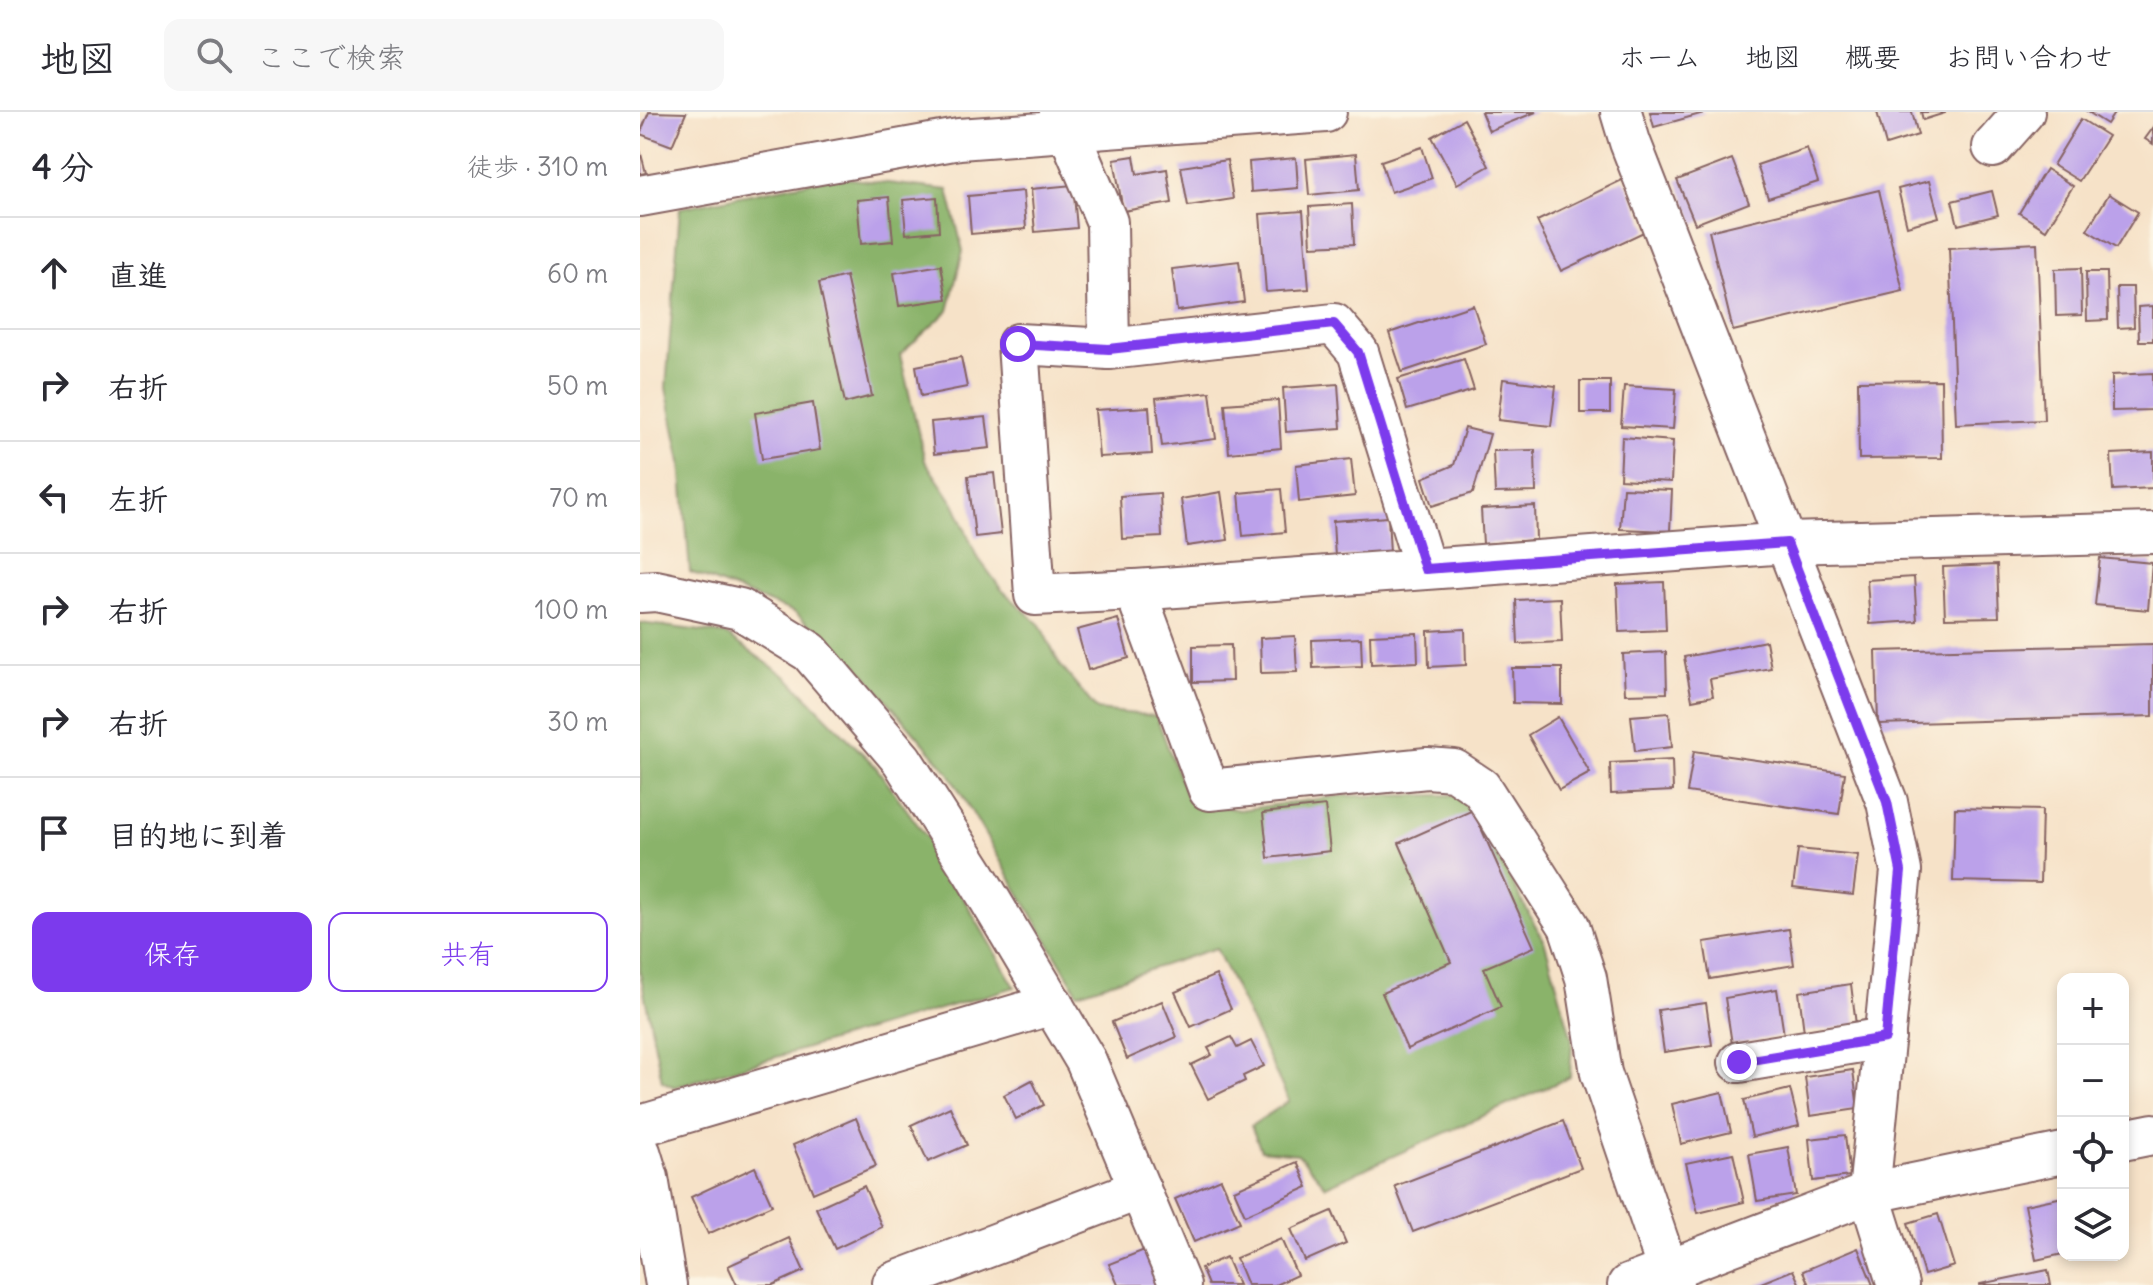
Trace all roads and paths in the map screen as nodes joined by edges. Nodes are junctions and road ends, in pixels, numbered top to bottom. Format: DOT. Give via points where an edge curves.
graph roads {
  1 [pos="1326,112"];
  2 [pos="1621,112"];
  3 [pos="2024,112"];
  4 [pos="1064,121"];
  5 [pos="1993,147"];
  6 [pos="640,196"];
  7 [pos="1109,349"];
  8 [pos="2153,533"];
  9 [pos="1787,543"];
  10 [pos="1425,569"];
  11 [pos="1135,590"];
  12 [pos="640,592"];
  13 [pos="1053,1004"];
  14 [pos="1885,1038"];
  15 [pos="1739,1062"];
  16 [pos="640,1126"];
  17 [pos="640,1152"];
  18 [pos="2057,1154"];
  19 [pos="1140,1189"];
  20 [pos="1869,1193"];
  21 [pos="1671,1277"];
  22 [pos="893,1283"];
  23 [pos="666,1285"];
  24 [pos="1180,1285"];
  25 [pos="1628,1285"];
  26 [pos="1898,1285"];
  1 -- 4 [label="street"];
  2 -- 9 [label="street"];
  3 -- 5 [label="street"];
  4 -- 6 [label="street"];
  4 -- 7 [label="street" via="1107,222"];
  7 -- 10 [label="street" via="1334,324 1358,352"];
  7 -- 11 [label="street" via="1018,344 1035,595"];
  8 -- 9 [label="street"];
  9 -- 10 [label="street"];
  9 -- 14 [label="street" via="1887,802 1901,871"];
  10 -- 11 [label="street"];
  11 -- 21 [label="street" via="1209,790 1427,768 1454,770 1481,788 1569,926 1586,978 1601,1073"];
  12 -- 13 [label="street" via="740,609 810,652 902,760"];
  13 -- 16 [label="street"];
  13 -- 19 [label="street" via="1086,1061"];
  14 -- 15 [label="street"];
  14 -- 20 [label="street"];
  17 -- 23 [label="street"];
  18 -- 20 [label="street"];
  19 -- 22 [label="street"];
  19 -- 24 [label="street"];
  20 -- 21 [label="street"];
  20 -- 26 [label="street"];
  21 -- 25 [label="street"];
}
